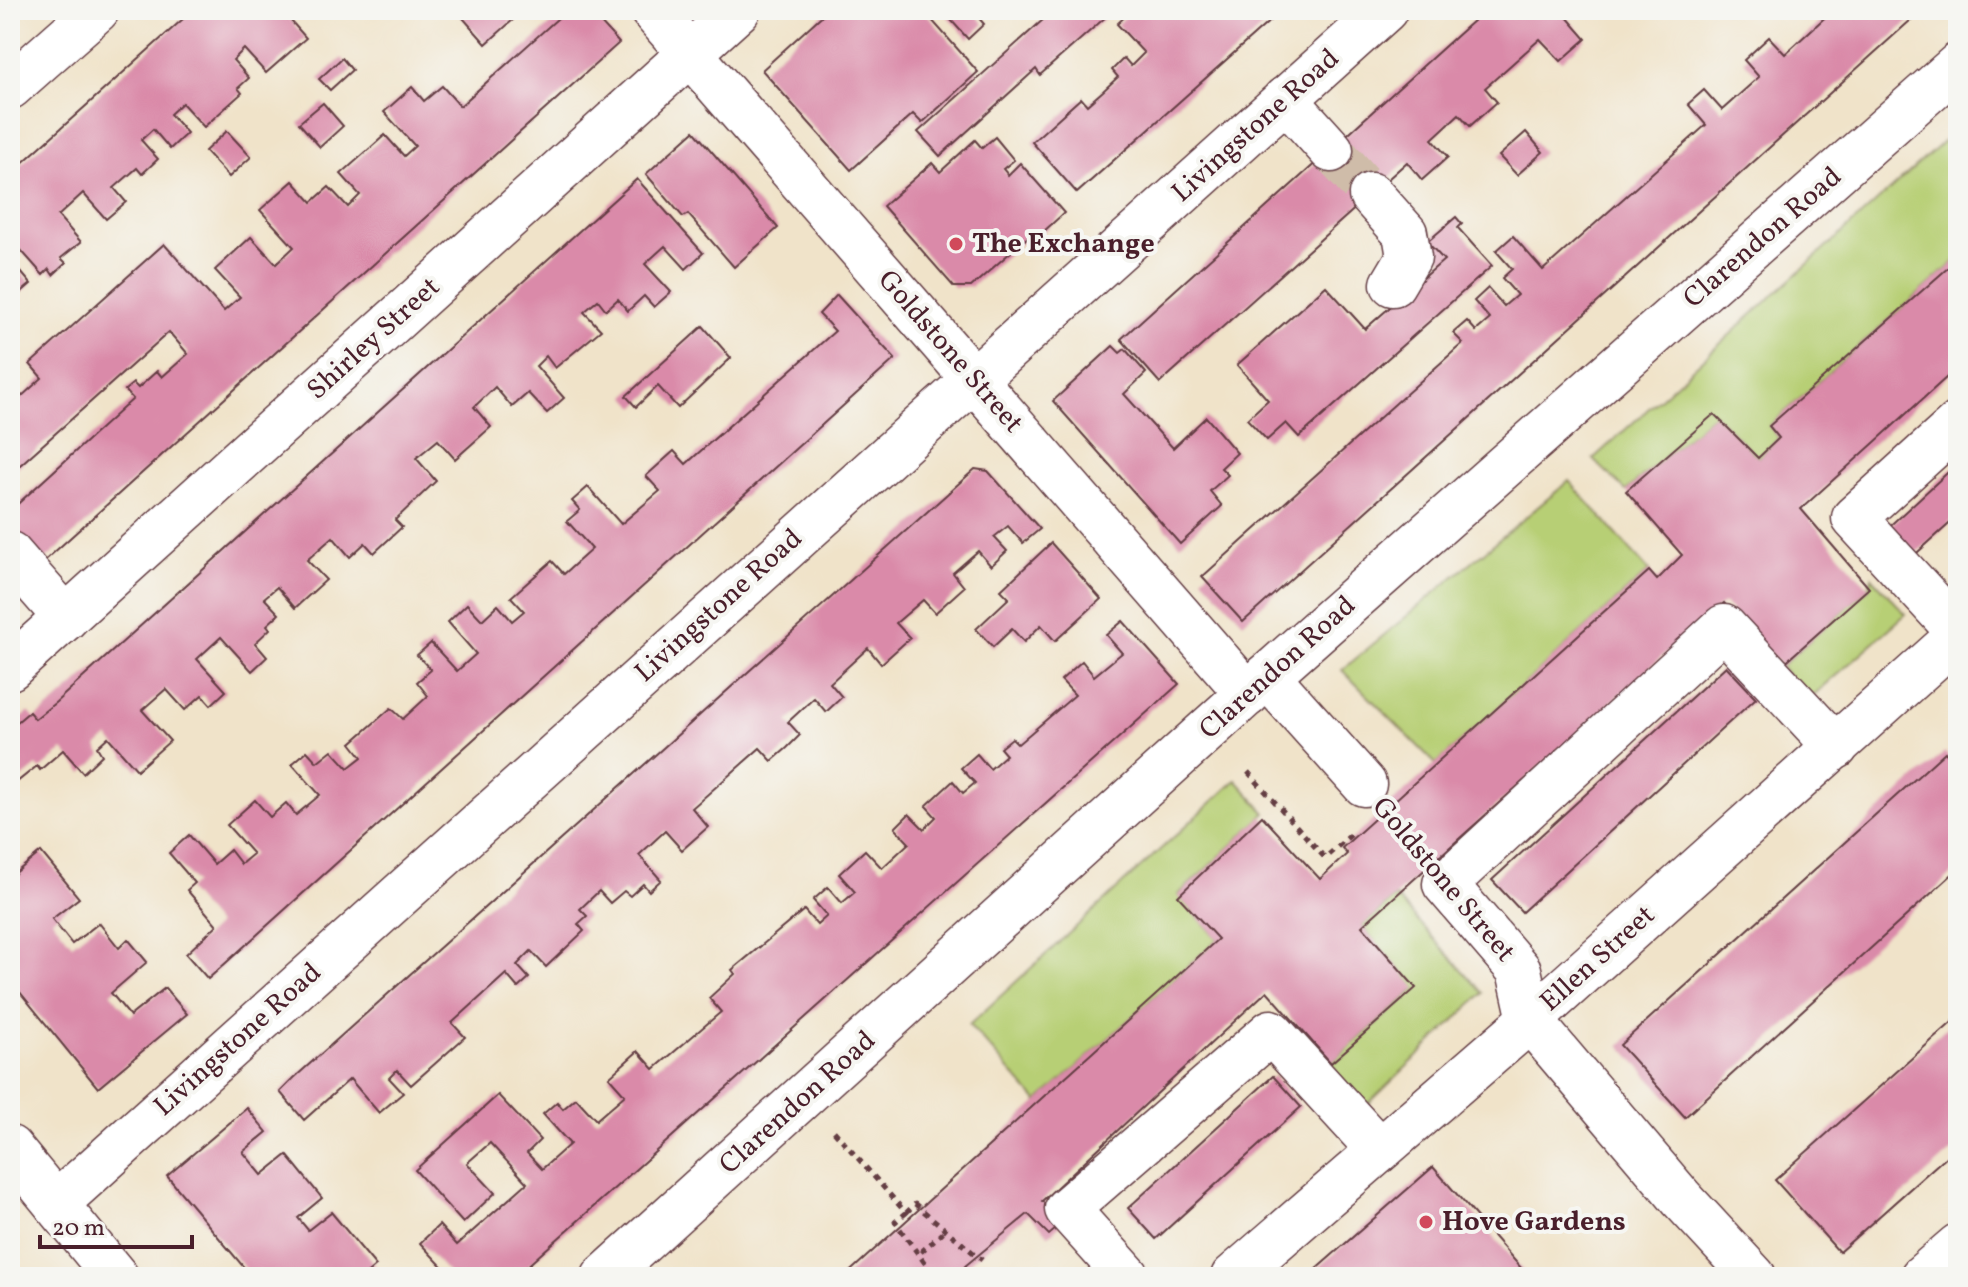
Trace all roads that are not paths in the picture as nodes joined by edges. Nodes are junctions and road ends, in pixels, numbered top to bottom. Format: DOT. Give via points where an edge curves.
graph roads {
  1 [pos="97,10"];
  2 [pos="652,10"];
  3 [pos="738,10"];
  4 [pos="1385,10"];
  5 [pos="690,53"];
  6 [pos="1958,65"];
  7 [pos="10,87"];
  8 [pos="1285,99"];
  9 [pos="1331,150"];
  10 [pos="1371,195"];
  11 [pos="1393,284"];
  12 [pos="973,378"];
  13 [pos="1958,424"];
  14 [pos="10,554"];
  15 [pos="66,618"];
  16 [pos="1958,633"];
  17 [pos="10,668"];
  18 [pos="1257,685"];
  19 [pos="1836,747"];
  20 [pos="1370,798"];
  21 [pos="1530,1020"];
  22 [pos="10,1148"];
  23 [pos="1379,1150"];
  24 [pos="56,1204"];
  25 [pos="1958,1246"];
  26 [pos="116,1277"];
  27 [pos="604,1277"];
  28 [pos="1128,1277"];
  29 [pos="1233,1277"];
  30 [pos="1754,1277"];
  31 [pos="1922,1277"];
  1 -- 7 [label="street"];
  2 -- 5 [label="street, Goldstone Street"];
  3 -- 5 [label="street, Shirley Street"];
  4 -- 8 [label="street, Livingstone Road"];
  5 -- 12 [label="street, Goldstone Street"];
  5 -- 15 [label="street, Shirley Street"];
  6 -- 18 [label="street, Clarendon Road"];
  8 -- 9 [label="street"];
  8 -- 12 [label="street, Livingstone Road"];
  10 -- 11 [label="street" via="1405,233 1409,257"];
  12 -- 18 [label="street, Goldstone Street"];
  12 -- 24 [label="street, Livingstone Road"];
  13 -- 16 [label="street" via="1854,518"];
  14 -- 15 [label="street"];
  15 -- 17 [label="street, Shirley Street"];
  16 -- 19 [label="street, Ellen Street"];
  18 -- 20 [label="street, Goldstone Street"];
  18 -- 27 [label="street, Clarendon Road"];
  19 -- 21 [label="street, Ellen Street"];
  19 -- 21 [label="street, Goldstone Street" via="1724,627 1445,884 1519,970"];
  21 -- 23 [label="street, Ellen Street"];
  21 -- 30 [label="street, Goldstone Street"];
  22 -- 24 [label="street"];
  23 -- 28 [label="street" via="1271,1032 1067,1209"];
  23 -- 29 [label="street, Ellen Street"];
  24 -- 26 [label="street"];
  25 -- 31 [label="street"];
}
